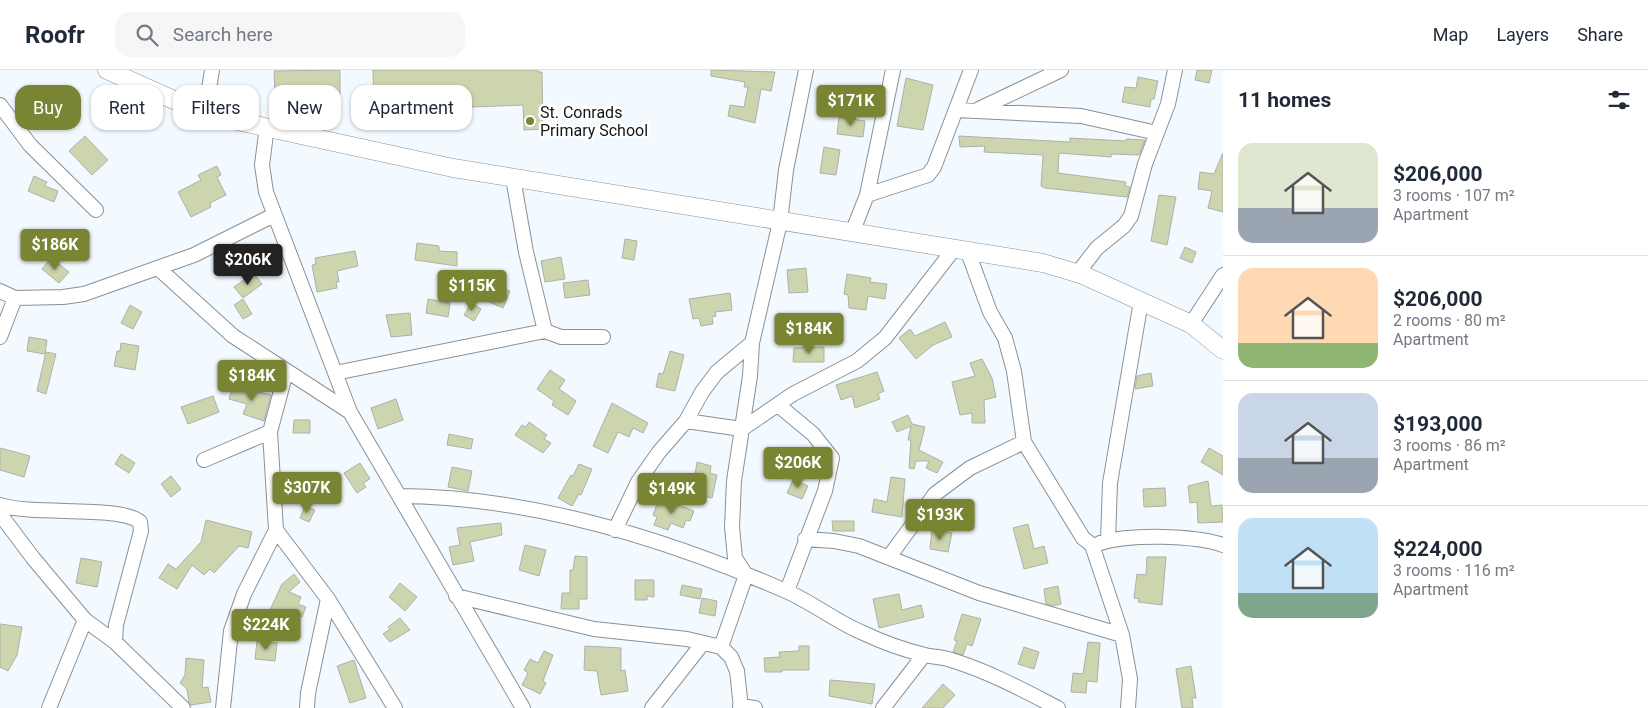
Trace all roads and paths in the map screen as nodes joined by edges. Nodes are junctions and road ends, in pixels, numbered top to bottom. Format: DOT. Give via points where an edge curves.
graph roads {
  1 [pos="108,70"];
  2 [pos="212,70"];
  3 [pos="806,70"];
  4 [pos="893,70"];
  5 [pos="971,70"];
  6 [pos="1061,70"];
  7 [pos="1175,70"];
  8 [pos="210,85"];
  9 [pos="173,99"];
  10 [pos="0,105"];
  11 [pos="956,110"];
  12 [pos="974,111"];
  13 [pos="259,124"];
  14 [pos="267,126"];
  15 [pos="1157,133"];
  16 [pos="513,178"];
  17 [pos="867,195"];
  18 [pos="96,210"];
  19 [pos="274,215"];
  20 [pos="780,222"];
  21 [pos="852,233"];
  22 [pos="961,251"];
  23 [pos="158,268"];
  24 [pos="1083,275"];
  25 [pos="1223,275"];
  26 [pos="0,292"];
  27 [pos="15,298"];
  28 [pos="1141,300"];
  29 [pos="1190,324"];
  30 [pos="545,331"];
  31 [pos="0,337"];
  32 [pos="603,337"];
  33 [pos="752,343"];
  34 [pos="1223,350"];
  35 [pos="286,372"];
  36 [pos="335,373"];
  37 [pos="778,405"];
  38 [pos="350,412"];
  39 [pos="686,421"];
  40 [pos="742,430"];
  41 [pos="270,432"];
  42 [pos="1024,442"];
  43 [pos="204,460"];
  44 [pos="401,496"];
  45 [pos="0,505"];
  46 [pos="0,514"];
  47 [pos="276,530"];
  48 [pos="616,530"];
  49 [pos="805,539"];
  50 [pos="1108,541"];
  51 [pos="1092,545"];
  52 [pos="1223,545"];
  53 [pos="889,557"];
  54 [pos="746,575"];
  55 [pos="786,591"];
  56 [pos="456,596"];
  57 [pos="328,599"];
  58 [pos="85,620"];
  59 [pos="1122,636"];
  60 [pos="115,642"];
  61 [pos="703,643"];
  62 [pos="722,647"];
  63 [pos="924,655"];
  64 [pos="740,707"];
  65 [pos="48,708"];
  66 [pos="183,708"];
  67 [pos="223,708"];
  68 [pos="307,708"];
  69 [pos="395,708"];
  70 [pos="523,708"];
  71 [pos="652,708"];
  72 [pos="755,708"];
  73 [pos="883,708"];
  74 [pos="1058,708"];
  75 [pos="1128,708"];
  1 -- 9 [label="main road"];
  2 -- 8 [label="street"];
  3 -- 20 [label="street" via="786,170"];
  4 -- 17 [label="street"];
  5 -- 11 [label="street"];
  6 -- 12 [label="street"];
  7 -- 15 [label="street" via="1168,104"];
  10 -- 18 [label="street" via="30,146"];
  11 -- 12 [label="street"];
  11 -- 17 [label="street" via="928,175"];
  12 -- 15 [label="street" via="1081,116"];
  13 -- 14 [label="main road"];
  14 -- 16 [label="main road" via="315,140"];
  14 -- 19 [label="street" via="262,165"];
  15 -- 24 [label="street" via="1131,216 1097,248 1083,266"];
  16 -- 20 [label="main road"];
  16 -- 30 [label="street"];
  17 -- 21 [label="street"];
  19 -- 23 [label="street" via="194,255"];
  19 -- 36 [label="street"];
  20 -- 21 [label="main road"];
  20 -- 33 [label="street"];
  21 -- 22 [label="main road"];
  22 -- 24 [label="main road" via="1043,263"];
  22 -- 37 [label="street" via="885,338 857,361"];
  22 -- 42 [label="street" via="1004,338 1014,371"];
  23 -- 27 [label="street" via="84,294"];
  23 -- 35 [label="street" via="233,336"];
  24 -- 28 [label="main road"];
  25 -- 29 [label="street"];
  26 -- 27 [label="street"];
  27 -- 31 [label="street"];
  28 -- 29 [label="main road"];
  28 -- 50 [label="street" via="1110,483"];
  29 -- 34 [label="main road"];
  30 -- 32 [label="street" via="561,337"];
  30 -- 36 [label="street"];
  33 -- 39 [label="street" via="717,372"];
  33 -- 40 [label="street"];
  35 -- 38 [label="street"];
  35 -- 41 [label="street"];
  36 -- 38 [label="street"];
  37 -- 40 [label="street"];
  37 -- 49 [label="street" via="814,434 832,458 825,491"];
  38 -- 44 [label="street"];
  39 -- 40 [label="street"];
  39 -- 48 [label="street" via="638,482"];
  40 -- 54 [label="street" via="734,481 732,527 735,558"];
  41 -- 43 [label="street"];
  41 -- 47 [label="street"];
  42 -- 51 [label="street" via="1083,538"];
  42 -- 53 [label="street" via="970,468 935,494"];
  44 -- 48 [label="street" via="484,500"];
  44 -- 56 [label="street"];
  45 -- 60 [label="street" via="49,512 134,516 140,522 142,531 116,625"];
  46 -- 58 [label="street"];
  47 -- 57 [label="street"];
  47 -- 67 [label="street" via="244,594 231,631"];
  48 -- 54 [label="street" via="670,546"];
  49 -- 53 [label="street" via="859,546"];
  49 -- 55 [label="street"];
  50 -- 51 [label="street"];
  50 -- 52 [label="street" via="1167,538 1209,540"];
  51 -- 59 [label="street"];
  53 -- 59 [label="street" via="979,594"];
  54 -- 55 [label="street"];
  54 -- 62 [label="street"];
  55 -- 63 [label="street" via="860,632"];
  56 -- 61 [label="street" via="594,629"];
  56 -- 70 [label="street"];
  57 -- 68 [label="street"];
  57 -- 69 [label="street"];
  58 -- 60 [label="street"];
  58 -- 65 [label="street"];
  59 -- 75 [label="street" via="1130,679"];
  60 -- 66 [label="street"];
  61 -- 62 [label="street"];
  61 -- 71 [label="street"];
  62 -- 64 [label="street" via="732,657 737,671"];
  63 -- 73 [label="street"];
  63 -- 74 [label="street" via="950,659"];
  64 -- 72 [label="street"];
}
